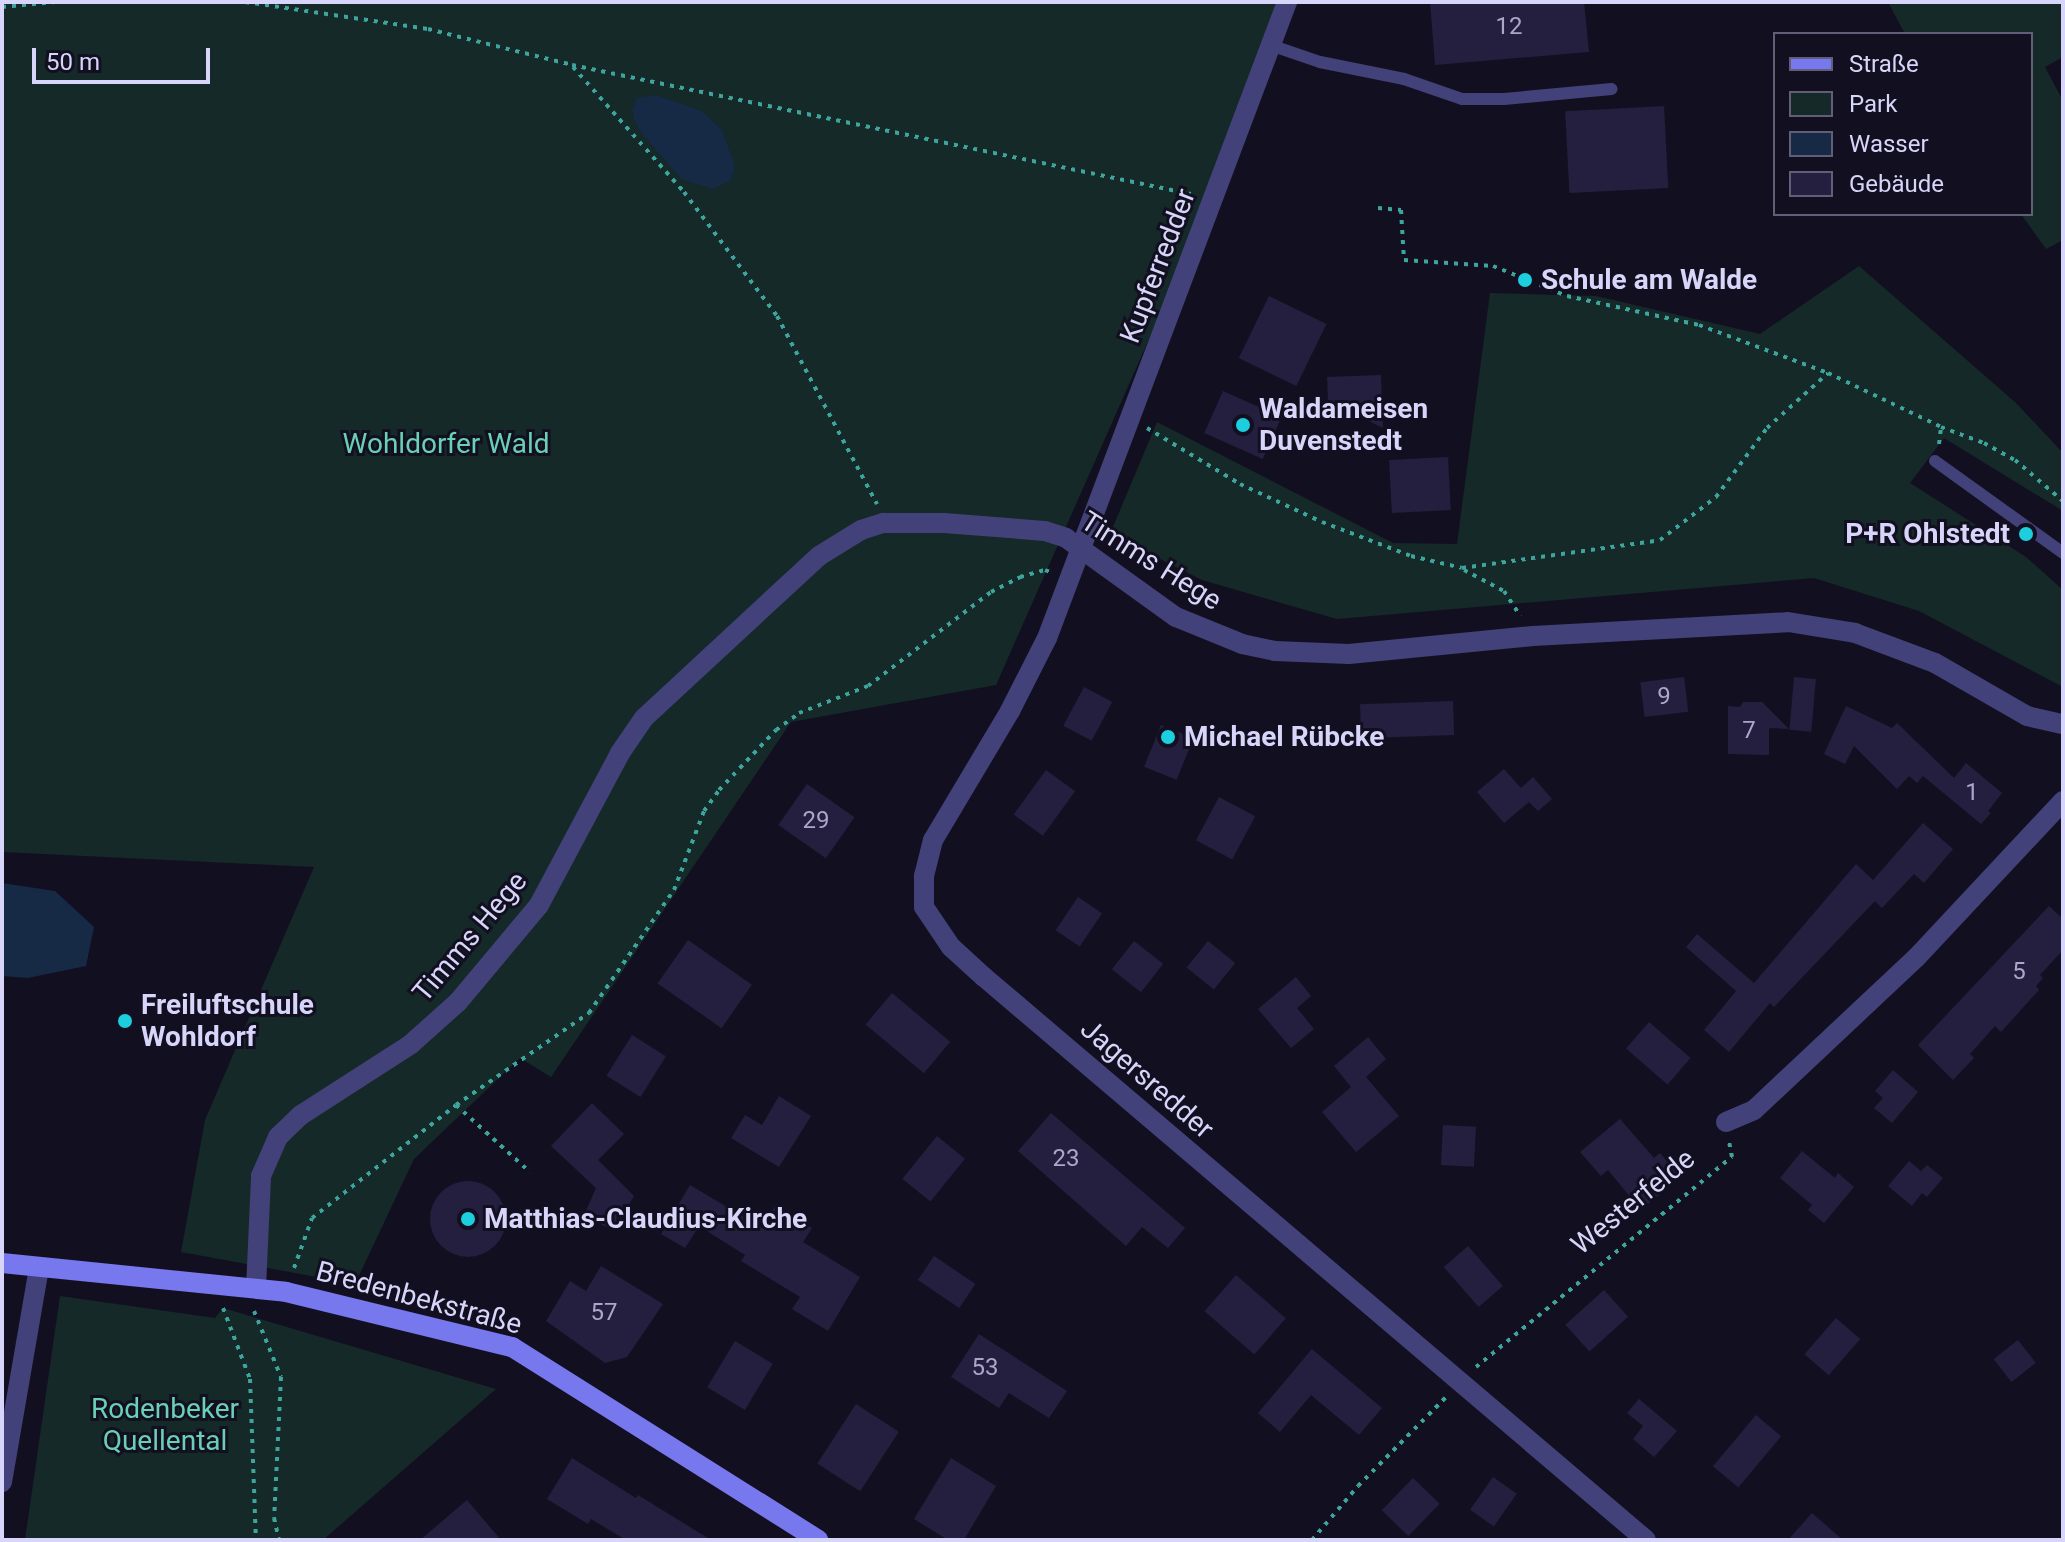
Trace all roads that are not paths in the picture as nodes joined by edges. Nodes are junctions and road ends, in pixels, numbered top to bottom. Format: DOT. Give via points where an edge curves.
graph roads {
  1 [pos="1287,2"];
  2 [pos="1270,45"];
  3 [pos="1612,89"];
  4 [pos="1935,461"];
  5 [pos="1082,549"];
  6 [pos="2063,553"];
  7 [pos="2063,724"];
  8 [pos="2063,801"];
  9 [pos="1726,1122"];
  10 [pos="2,1263"];
  11 [pos="39,1267"];
  12 [pos="256,1288"];
  13 [pos="2,1482"];
  14 [pos="818,1540"];
  15 [pos="1646,1540"];
  1 -- 2 [label="street, Kupferredder"];
  2 -- 3 [label="lane" via="1462,99"];
  2 -- 5 [label="street, Kupferredder"];
  4 -- 6 [label="lane"];
  5 -- 7 [label="street, Timms Hege" via="1176,617 1242,644 1275,651 1349,654 1735,623 1824,625 1935,663 2027,716"];
  5 -- 12 [label="street, Timms Hege" via="1066,538 1025,527 883,523 819,556 644,718 539,905 458,1002 411,1044 301,1115 278,1137 261,1176"];
  5 -- 15 [label="street, Jagersredder" via="1010,711 933,840 924,875 924,907 951,947 984,977"];
  8 -- 9 [label="street" via="1916,958 1754,1110"];
  10 -- 11 [label="street, Bredenbekstraße"];
  11 -- 12 [label="street, Bredenbekstraße"];
  11 -- 13 [label="street"];
  12 -- 14 [label="street, Bredenbekstraße" via="512,1347"];
}
